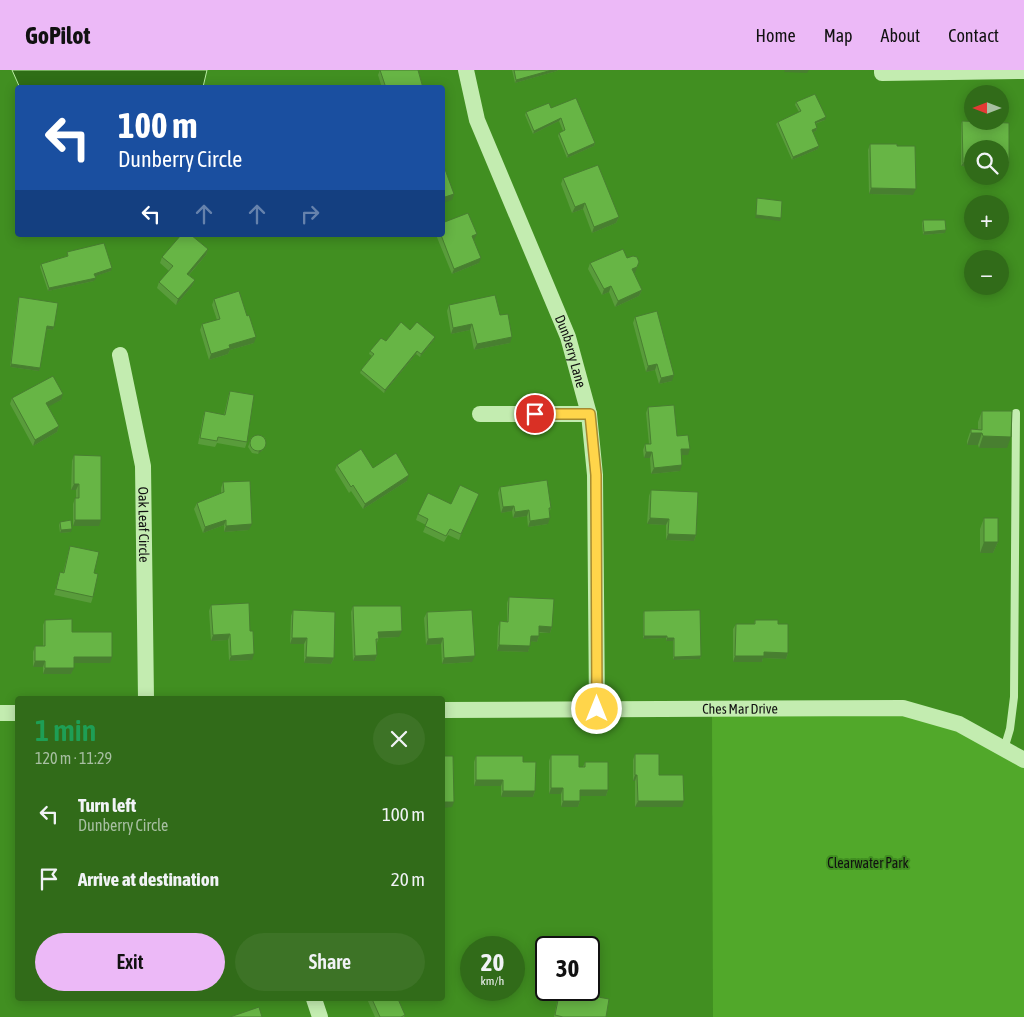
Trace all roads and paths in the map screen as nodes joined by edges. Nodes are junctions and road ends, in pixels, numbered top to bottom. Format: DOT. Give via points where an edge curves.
graph roads {
  1 [pos="466,70"];
  2 [pos="882,70"];
  3 [pos="1024,71"];
  4 [pos="120,355"];
  5 [pos="1016,413"];
  6 [pos="480,414"];
  7 [pos="590,414"];
  8 [pos="146,696"];
  9 [pos="597,709"];
  10 [pos="445,710"];
  11 [pos="0,713"];
  12 [pos="15,713"];
  13 [pos="1004,749"];
  14 [pos="1024,760"];
  15 [pos="315,1001"];
  16 [pos="320,1017"];
  1 -- 7 [label="street, Dunberry Lane" via="476,120 568,337"];
  2 -- 3 [label="street" via="882,73"];
  4 -- 8 [label="street, Oak Leaf Circle" via="142,466"];
  5 -- 13 [label="lane" via="1014,697"];
  6 -- 7 [label="street"];
  7 -- 9 [label="street, Dunberry Lane" via="596,475"];
  9 -- 10 [label="street, Ches Mar Drive"];
  9 -- 13 [label="street, Ches Mar Drive" via="903,708 959,724"];
  11 -- 12 [label="street"];
  13 -- 14 [label="street, Ches Mar Drive"];
  15 -- 16 [label="street"];
}
